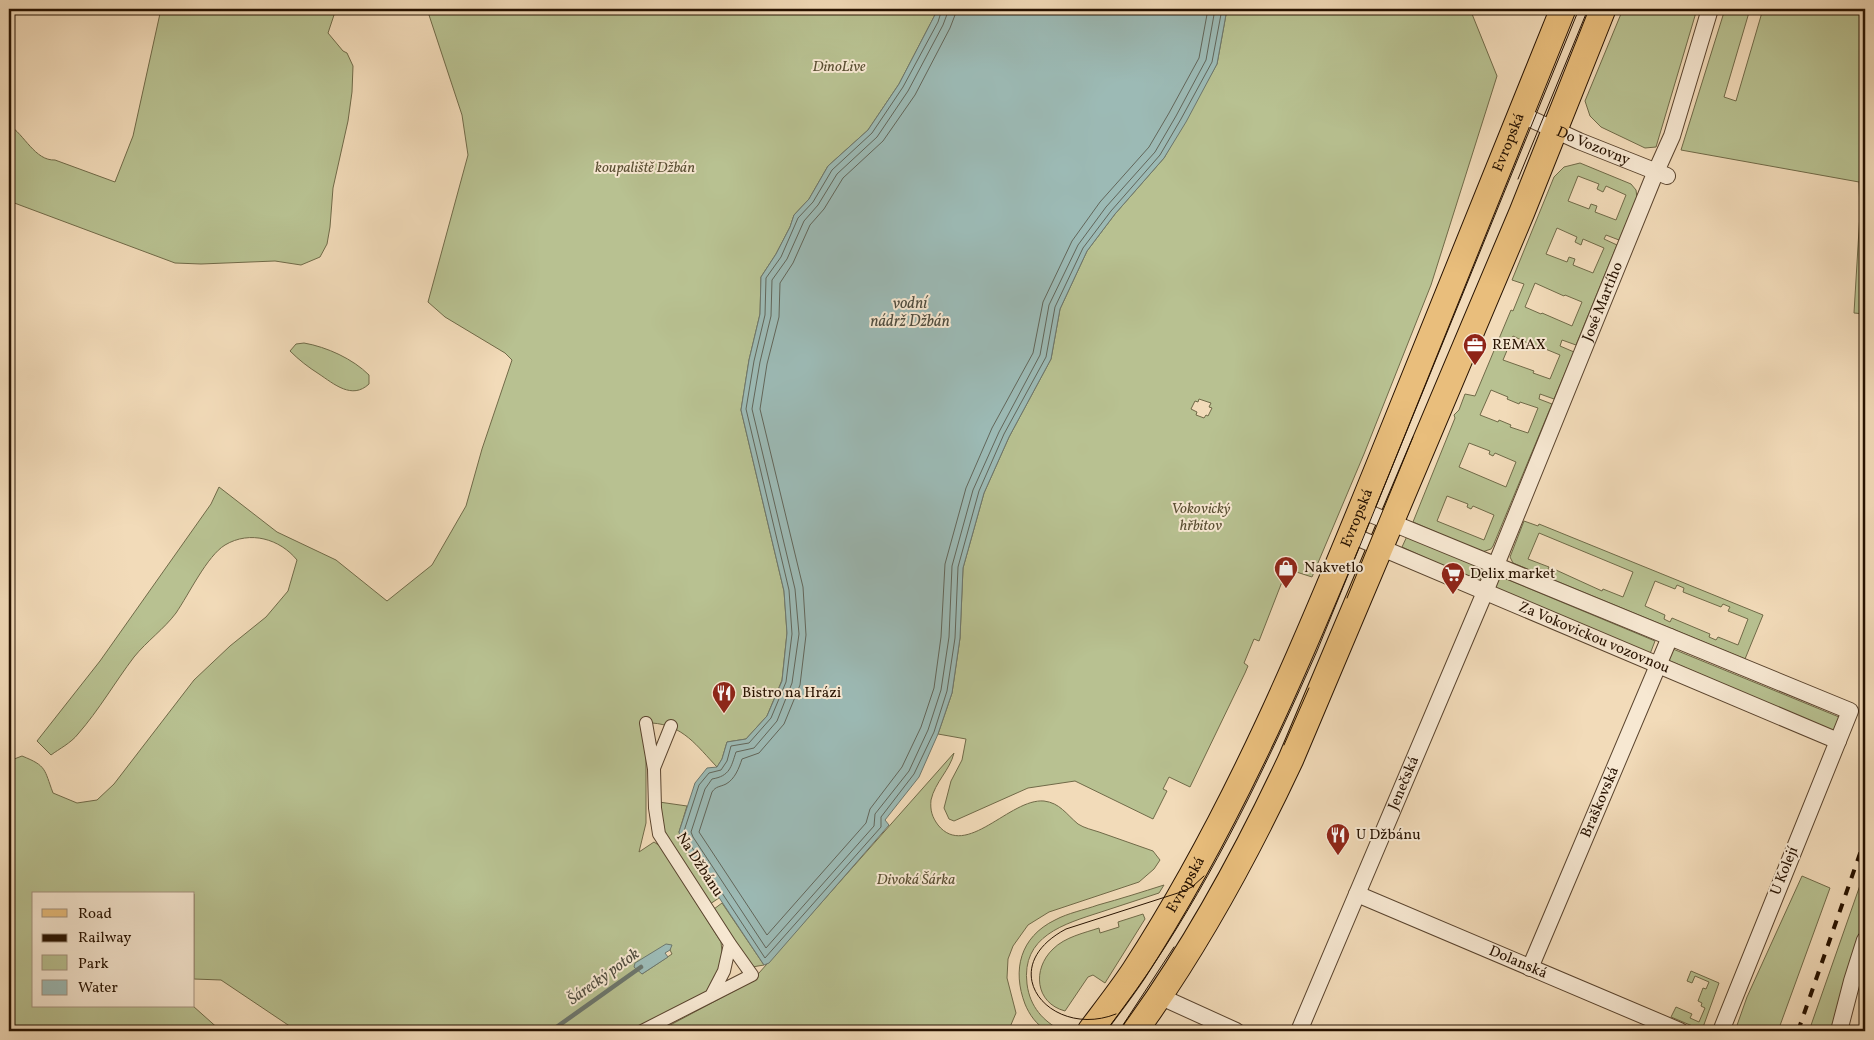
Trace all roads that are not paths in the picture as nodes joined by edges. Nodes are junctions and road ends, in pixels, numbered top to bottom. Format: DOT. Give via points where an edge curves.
graph roads {
  1 [pos="1563,9"];
  2 [pos="1603,9"];
  3 [pos="1710,9"];
  4 [pos="1520,114"];
  5 [pos="1555,129"];
  6 [pos="1661,174"];
  7 [pos="1361,510"];
  8 [pos="1392,523"];
  9 [pos="1351,535"];
  10 [pos="1381,548"];
  11 [pos="1496,565"];
  12 [pos="1485,592"];
  13 [pos="1670,637"];
  14 [pos="1658,665"];
  15 [pos="1850,710"];
  16 [pos="646,723"];
  17 [pos="671,726"];
  18 [pos="1838,741"];
  19 [pos="654,768"];
  20 [pos="1357,894"];
  21 [pos="1865,940"];
  22 [pos="730,944"];
  23 [pos="1530,968"];
  24 [pos="712,996"];
  25 [pos="1160,996"];
  26 [pos="642,1031"];
  27 [pos="1090,1031"];
  28 [pos="1135,1031"];
  29 [pos="1236,1031"];
  30 [pos="1299,1031"];
  31 [pos="1680,1031"];
  32 [pos="1721,1031"];
  33 [pos="1839,1031"];
  1 -- 4 [label="main road, Evropská"];
  2 -- 5 [label="main road"];
  3 -- 6 [label="street, José Martího"];
  4 -- 5 [label="street, Do Vozovny"];
  4 -- 7 [label="main road, Evropská"];
  5 -- 6 [label="street, Do Vozovny"];
  5 -- 8 [label="main road"];
  6 -- 11 [label="street, José Martího"];
  7 -- 8 [label="street, Za Vokovickou vozovnou"];
  7 -- 9 [label="main road, Evropská"];
  8 -- 10 [label="main road"];
  8 -- 11 [label="street, Za Vokovickou vozovnou"];
  9 -- 10 [label="street, Za Vokovickou vozovnou"];
  9 -- 27 [label="main road, Evropská" via="1284,692 1219,824 1153,941"];
  10 -- 12 [label="street, Za Vokovickou vozovnou"];
  10 -- 25 [label="main road" via="1310,718 1266,812"];
  11 -- 12 [label="street, José Martího"];
  11 -- 13 [label="street, Za Vokovickou vozovnou"];
  12 -- 14 [label="street, Za Vokovickou vozovnou"];
  12 -- 20 [label="street, Jenečská"];
  13 -- 14 [label="street, Braškovská"];
  13 -- 15 [label="street, Za Vokovickou vozovnou"];
  14 -- 18 [label="street, Za Vokovickou vozovnou"];
  14 -- 23 [label="street, Braškovská"];
  15 -- 18 [label="street, U Kolejí"];
  16 -- 19 [label="street, Na Džbánu"];
  17 -- 19 [label="street, Na Džbánu"];
  18 -- 32 [label="street, U Kolejí"];
  19 -- 22 [label="street, Na Džbánu" via="659,834"];
  20 -- 23 [label="street, Dolanská"];
  20 -- 30 [label="street, Jenečská"];
  21 -- 33 [label="street"];
  22 -- 24 [label="street" via="724,971"];
  22 -- 24 [label="street, Na Džbánu" via="752,976"];
  23 -- 31 [label="street, Dolanská"];
  24 -- 26 [label="street, Na Džbánu"];
  25 -- 28 [label="main road"];
  25 -- 29 [label="street"];
}
